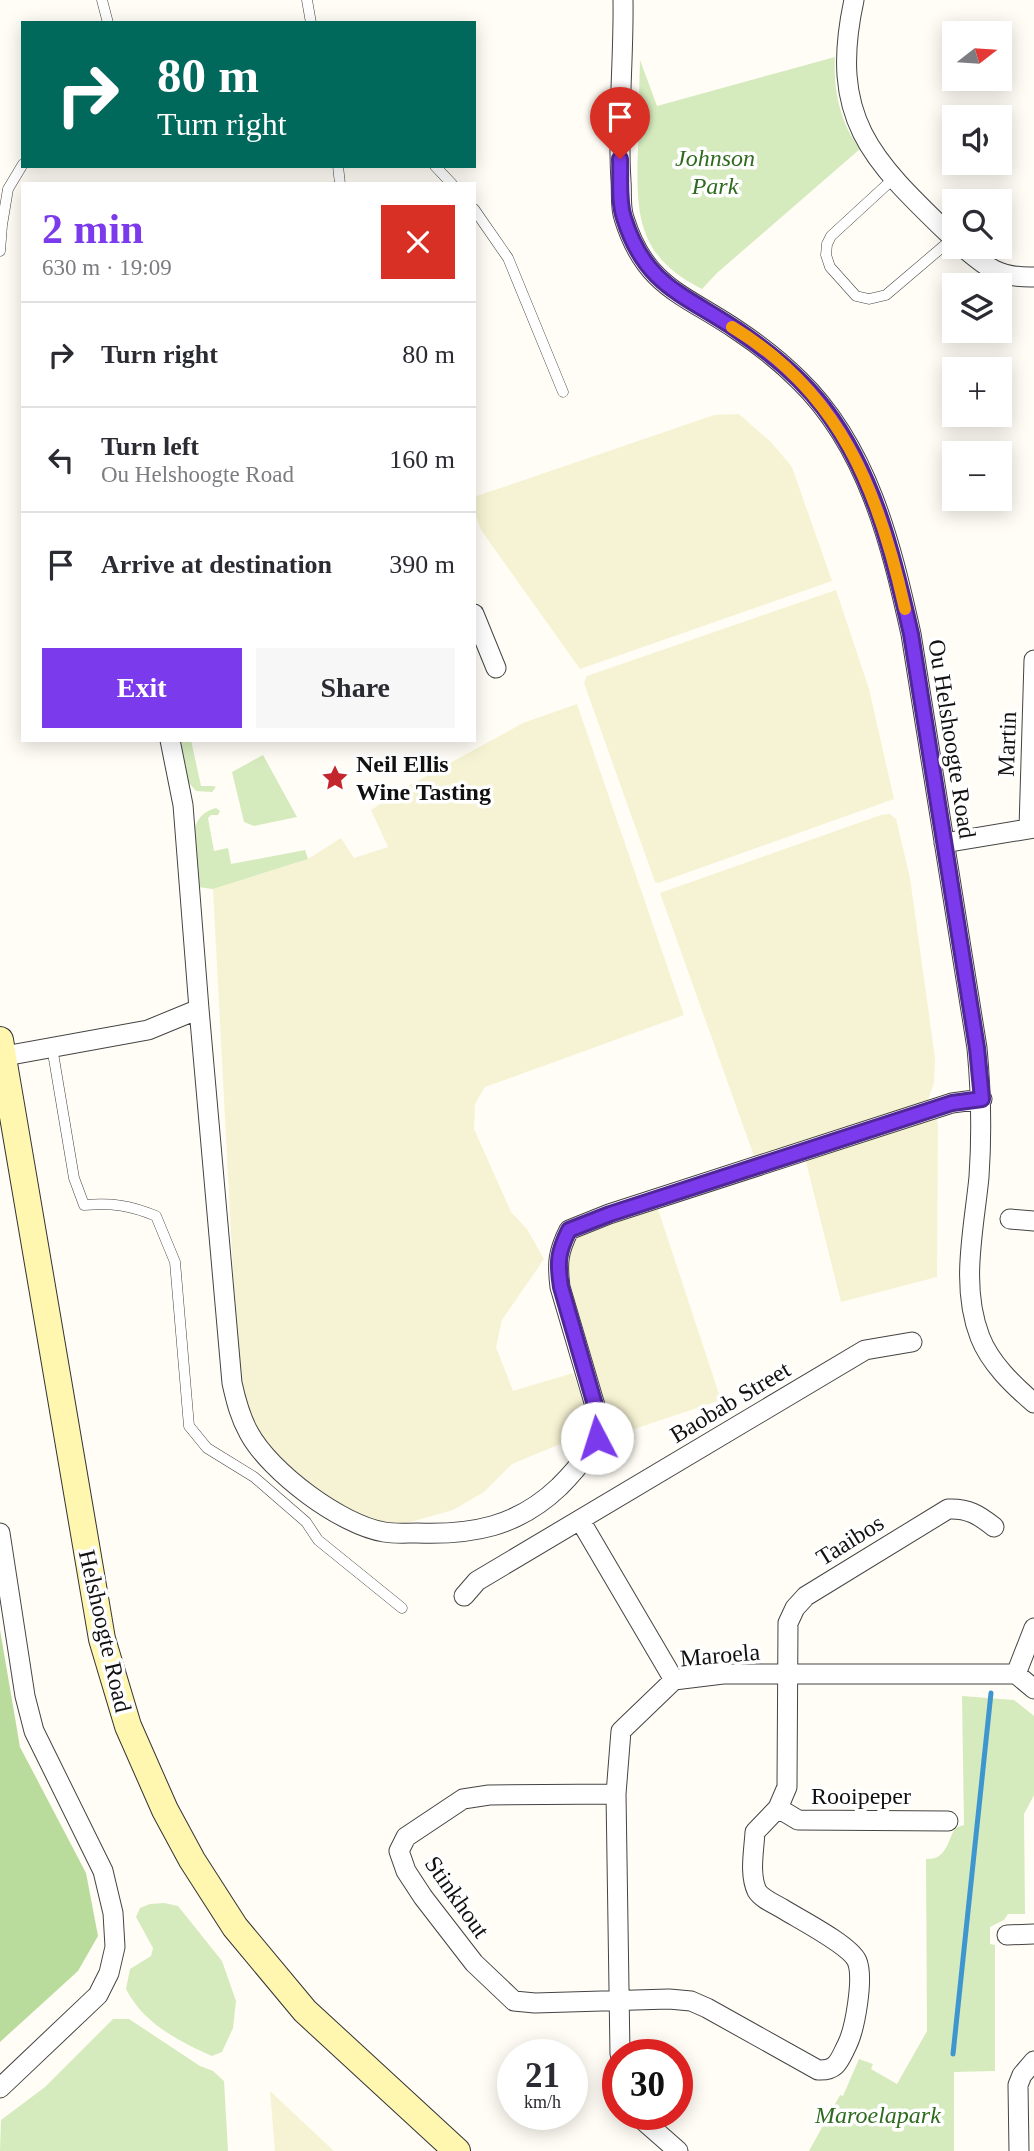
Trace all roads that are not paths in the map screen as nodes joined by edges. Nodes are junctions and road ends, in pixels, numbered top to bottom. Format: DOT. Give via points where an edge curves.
graph roads {
  1 [pos="102,0"];
  2 [pos="307,0"];
  3 [pos="623,0"];
  4 [pos="854,0"];
  5 [pos="107,21"];
  6 [pos="311,21"];
  7 [pos="21,167"];
  8 [pos="437,168"];
  9 [pos="893,179"];
  10 [pos="450,182"];
  11 [pos="476,212"];
  12 [pos="942,227"];
  13 [pos="0,251"];
  14 [pos="942,252"];
  15 [pos="978,259"];
  16 [pos="1034,277"];
  17 [pos="563,392"];
  18 [pos="476,619"];
  19 [pos="1034,660"];
  20 [pos="496,668"];
  21 [pos="170,742"];
  22 [pos="1032,828"];
  23 [pos="944,843"];
  24 [pos="199,1009"];
  25 [pos="52,1047"];
  26 [pos="1,1051"];
  27 [pos="982,1099"];
  28 [pos="1010,1219"];
  29 [pos="1034,1221"];
  30 [pos="912,1342"];
  31 [pos="1034,1403"];
  32 [pos="580,1520"];
  33 [pos="994,1527"];
  34 [pos="0,1533"];
  35 [pos="464,1596"];
  36 [pos="402,1608"];
  37 [pos="1034,1628"];
  38 [pos="1016,1674"];
  39 [pos="787,1675"];
  40 [pos="674,1680"];
  41 [pos="1034,1689"];
  42 [pos="615,1794"];
  43 [pos="778,1808"];
  44 [pos="948,1821"];
  45 [pos="1034,1934"];
  46 [pos="1007,1935"];
  47 [pos="620,2001"];
  48 [pos="620,2039"];
  49 [pos="1034,2062"];
  50 [pos="0,2088"];
  51 [pos="652,2130"];
  52 [pos="457,2151"];
  53 [pos="678,2151"];
  54 [pos="1019,2151"];
  1 -- 5 [label="lane"];
  2 -- 6 [label="lane"];
  3 -- 23 [label="street, Ou Helshoogte Road" via="623,216 644,262 664,284 738,330 799,380 843,437 870,488 911,634"];
  4 -- 9 [label="street" via="846,39 847,89 861,132"];
  7 -- 13 [label="lane" via="8,189"];
  8 -- 10 [label="lane"];
  9 -- 12 [label="street"];
  9 -- 14 [label="lane" via="831,236 828,263 856,296 869,299 886,295"];
  11 -- 17 [label="lane" via="508,258"];
  15 -- 16 [label="street" via="991,270"];
  18 -- 20 [label="street"];
  19 -- 22 [label="street, Martin"];
  21 -- 24 [label="street" via="183,805"];
  22 -- 23 [label="street"];
  23 -- 27 [label="street, Ou Helshoogte Road"];
  24 -- 25 [label="street" via="148,1030"];
  24 -- 27 [label="street" via="238,1411 251,1436 284,1476 342,1517 383,1532 474,1532 515,1518 558,1488 597,1438 601,1426 557,1264 569,1230 952,1103"];
  25 -- 26 [label="street"];
  25 -- 36 [label="lane" via="74,1178 84,1205 131,1206 156,1216 175,1262 189,1426 207,1448 254,1477 306,1521 318,1540"];
  26 -- 52 [label="main road, Helshoogte Road" via="100,1627 128,1726 165,1810 235,1927 305,2011"];
  27 -- 31 [label="street, Ou Helshoogte Road" via="969,1276 972,1305 990,1357"];
  28 -- 29 [label="street"];
  30 -- 32 [label="street, Baobab Street" via="865,1350"];
  32 -- 35 [label="street, Baobab Street" via="477,1581"];
  32 -- 40 [label="street"];
  33 -- 39 [label="street, Taaibos" via="964,1508 948,1509 806,1596 788,1623"];
  34 -- 50 [label="street" via="24,1696 34,1731 103,1871 115,1947 98,1995"];
  37 -- 38 [label="street"];
  38 -- 39 [label="street, Maroela"];
  38 -- 41 [label="street"];
  39 -- 40 [label="street, Maroela" via="723,1674"];
  39 -- 43 [label="street, Taaibos" via="787,1787"];
  40 -- 42 [label="street, Maroela" via="621,1731"];
  42 -- 47 [label="street, Maroela"];
  42 -- 47 [label="street, Stinkhout" via="463,1799 406,1837 399,1851 406,1871 439,1920 474,1963 514,2001"];
  43 -- 44 [label="street, Rooipeper" via="798,1820"];
  43 -- 47 [label="street" via="755,1832 753,1878 758,1894 843,1946 857,1962 856,2018 835,2067 818,2070 691,2001"];
  45 -- 46 [label="street"];
  47 -- 48 [label="street, Maroela"];
  49 -- 54 [label="street" via="1018,2085"];
  51 -- 53 [label="street"];
}
